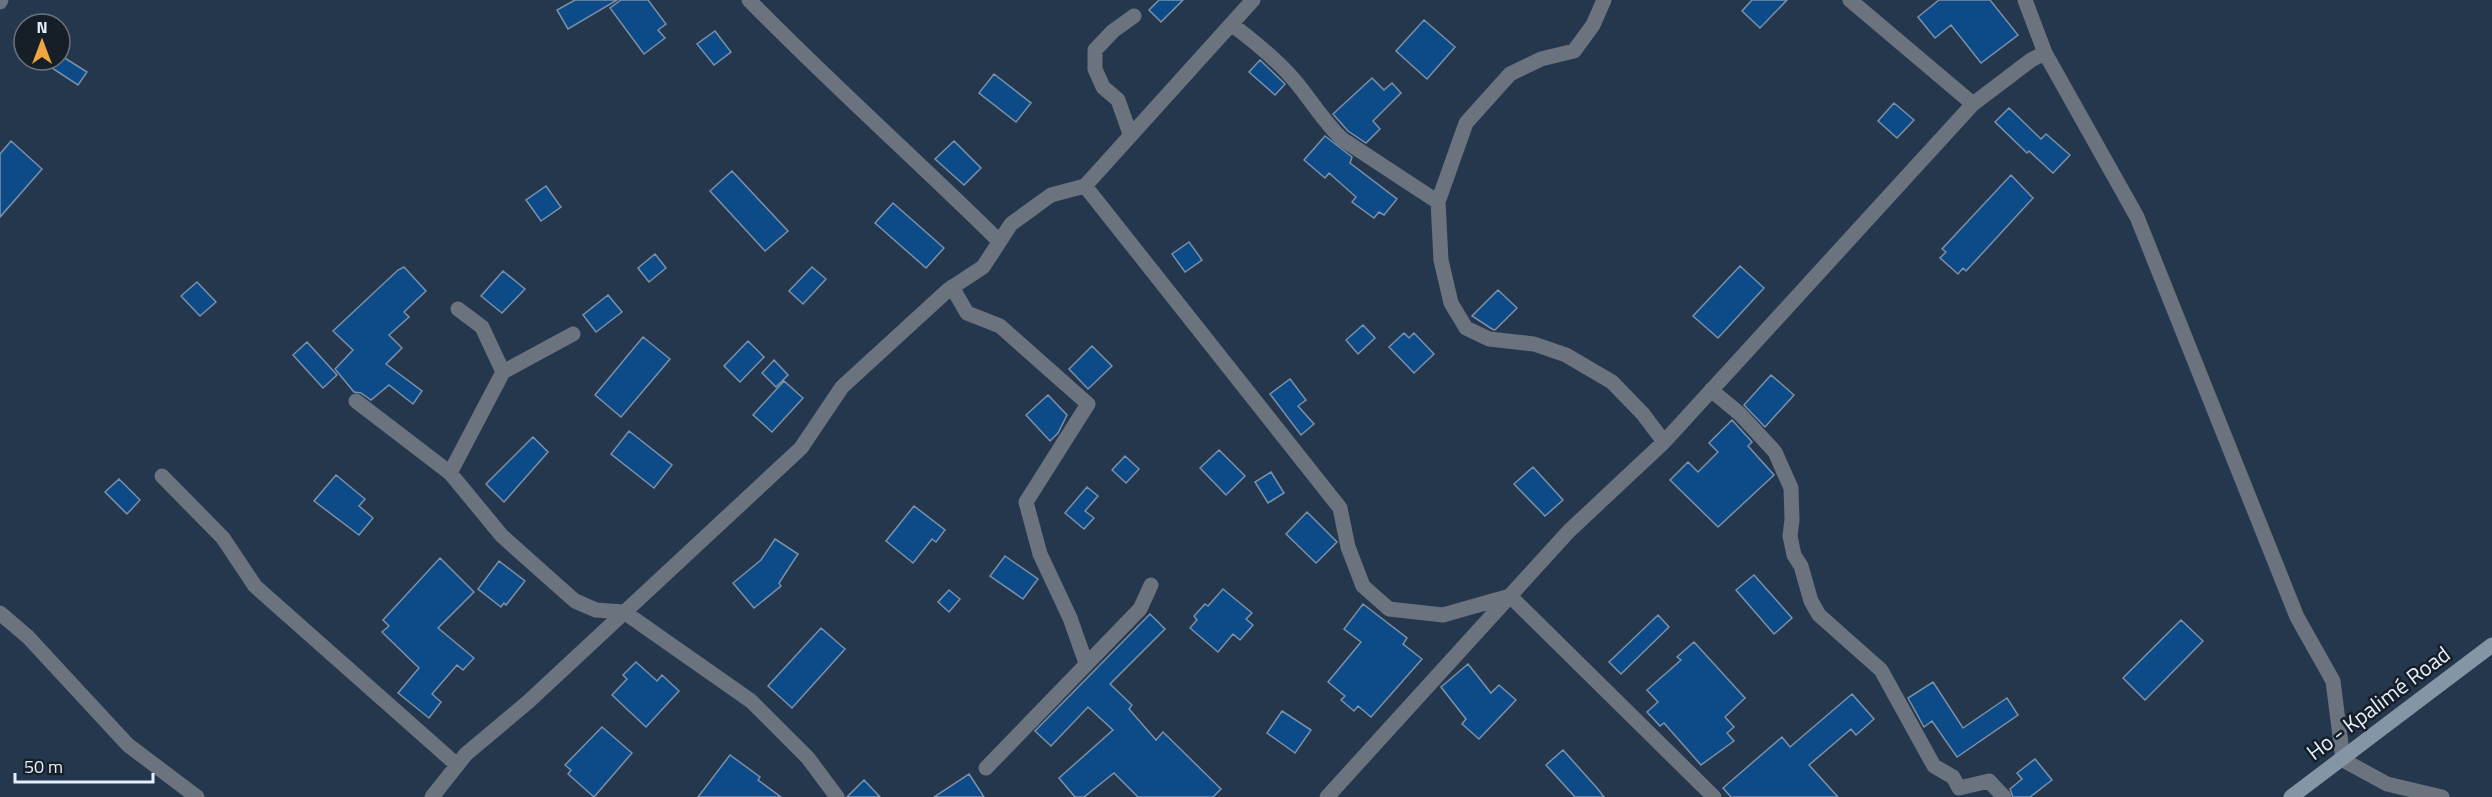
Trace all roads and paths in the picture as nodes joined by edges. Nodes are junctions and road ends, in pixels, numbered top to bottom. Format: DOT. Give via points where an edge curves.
graph roads {
  1 [pos="749,0"];
  2 [pos="1253,0"];
  3 [pos="1604,0"];
  4 [pos="1850,0"];
  5 [pos="2025,0"];
  6 [pos="1134,16"];
  7 [pos="1231,24"];
  8 [pos="2045,53"];
  9 [pos="1973,104"];
  10 [pos="1130,134"];
  11 [pos="1085,186"];
  12 [pos="1438,202"];
  13 [pos="999,241"];
  14 [pos="952,287"];
  15 [pos="458,309"];
  16 [pos="573,334"];
  17 [pos="503,372"];
  18 [pos="1711,390"];
  19 [pos="356,401"];
  20 [pos="1664,441"];
  21 [pos="450,473"];
  22 [pos="162,476"];
  23 [pos="1151,585"];
  24 [pos="1510,596"];
  25 [pos="624,612"];
  26 [pos="0,613"];
  27 [pos="2492,645"];
  28 [pos="1086,663"];
  29 [pos="2343,760"];
  30 [pos="457,765"];
  31 [pos="986,768"];
  32 [pos="197,797"];
  33 [pos="432,797"];
  34 [pos="837,797"];
  35 [pos="1327,797"];
  36 [pos="1714,797"];
  37 [pos="2004,797"];
  38 [pos="2291,797"];
  39 [pos="2442,797"];
  1 -- 13 [label="street"];
  2 -- 7 [label="street"];
  3 -- 12 [label="street" via="1593,25 1574,51 1541,59 1510,74 1466,123"];
  4 -- 9 [label="street"];
  5 -- 8 [label="street"];
  6 -- 10 [label="street" via="1095,50 1095,69 1102,87 1118,100"];
  7 -- 10 [label="street"];
  7 -- 12 [label="street" via="1281,64 1342,139"];
  8 -- 9 [label="street"];
  8 -- 29 [label="street" via="2137,217 2297,617 2334,681"];
  9 -- 18 [label="street"];
  10 -- 11 [label="street"];
  11 -- 13 [label="street" via="1051,195 1011,224"];
  11 -- 24 [label="street" via="1340,508 1348,547 1363,586 1389,609 1443,615"];
  12 -- 20 [label="street" via="1441,260 1451,303 1466,328 1489,339 1534,344 1566,355 1612,382"];
  13 -- 14 [label="street" via="983,267"];
  14 -- 25 [label="street" via="842,387 801,448"];
  14 -- 28 [label="street" via="967,313 1000,326 1088,404 1026,502 1040,554"];
  15 -- 17 [label="street" via="482,327"];
  16 -- 17 [label="street"];
  17 -- 21 [label="street"];
  18 -- 20 [label="street"];
  18 -- 37 [label="street" via="1775,452 1791,488 1790,536 1794,555 1819,615 1881,670 1934,766 1953,777 1959,788 1989,781"];
  19 -- 21 [label="street"];
  20 -- 24 [label="street" via="1569,531"];
  21 -- 25 [label="street" via="502,536 575,602 596,610"];
  22 -- 30 [label="street" via="223,538 255,586"];
  23 -- 28 [label="street" via="1140,609"];
  24 -- 35 [label="street"];
  24 -- 36 [label="street"];
  25 -- 30 [label="street"];
  25 -- 34 [label="street" via="751,701 808,758"];
  26 -- 32 [label="street" via="28,637 128,745"];
  27 -- 29 [label="main road, Ho - Kpalimé Road"];
  28 -- 31 [label="street"];
  29 -- 38 [label="main road, Ho - Kpalimé Road"];
  29 -- 39 [label="street" via="2387,784"];
  30 -- 33 [label="street"];
}
